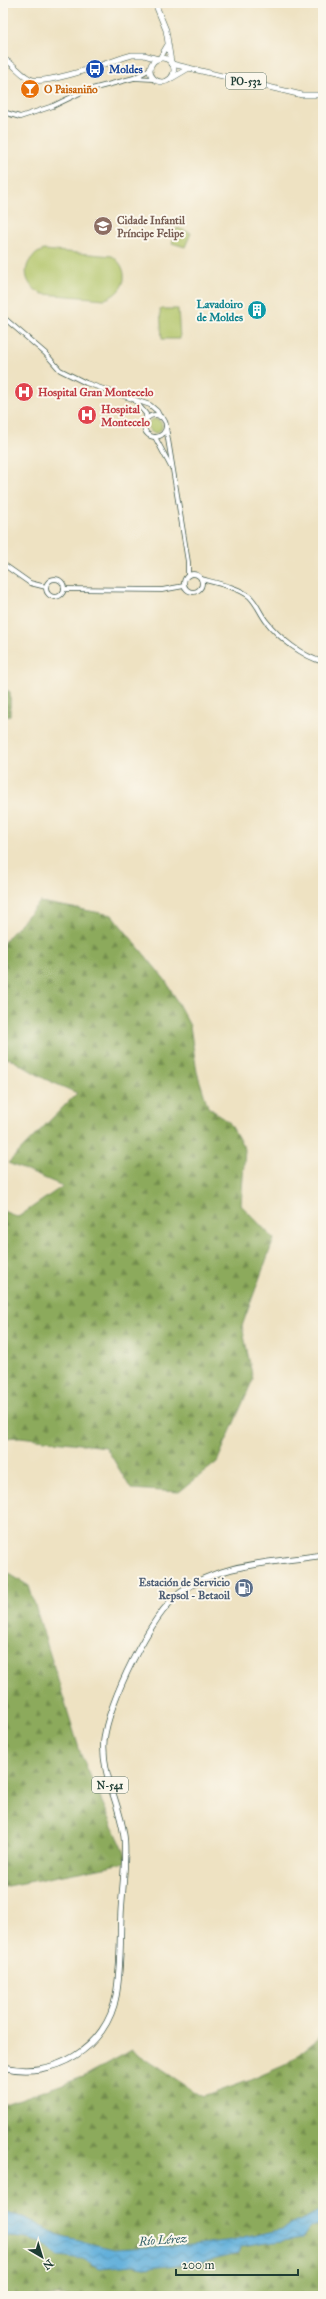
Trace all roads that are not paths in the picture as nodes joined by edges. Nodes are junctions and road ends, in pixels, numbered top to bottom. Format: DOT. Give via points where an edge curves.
graph roads {
  1 [pos="155,3"];
  2 [pos="167,44"];
  3 [pos="144,55"];
  4 [pos="159,58"];
  5 [pos="3,60"];
  6 [pos="172,63"];
  7 [pos="150,68"];
  8 [pos="190,68"];
  9 [pos="134,78"];
  10 [pos="153,79"];
  11 [pos="170,80"];
  12 [pos="323,95"];
  13 [pos="3,112"];
  14 [pos="3,317"];
  15 [pos="136,401"];
  16 [pos="160,417"];
  17 [pos="145,422"];
  18 [pos="166,427"];
  19 [pos="155,437"];
  20 [pos="171,467"];
  21 [pos="188,562"];
  22 [pos="3,564"];
  23 [pos="195,574"];
  24 [pos="188,575"];
  25 [pos="201,581"];
  26 [pos="184,586"];
  27 [pos="46,587"];
  28 [pos="64,588"];
  29 [pos="323,662"];
  30 [pos="323,1555"];
  31 [pos="3,2067"];
  1 -- 2 [label="main road" via="164,22"];
  2 -- 4 [label="main road"];
  2 -- 6 [label="main road"];
  3 -- 4 [label="main road"];
  3 -- 5 [label="main road" via="132,55 45,80 31,79 10,62"];
  3 -- 7 [label="main road"];
  4 -- 6 [label="main road"];
  4 -- 7 [label="main road"];
  6 -- 8 [label="main road, PO-532"];
  6 -- 11 [label="main road" via="174,72"];
  7 -- 9 [label="street"];
  7 -- 10 [label="main road"];
  8 -- 11 [label="main road"];
  8 -- 12 [label="main road, PO-532" via="302,95"];
  9 -- 10 [label="street"];
  9 -- 13 [label="street" via="84,91 53,106 20,117"];
  10 -- 11 [label="main road" via="163,82"];
  14 -- 15 [label="street" via="65,373"];
  15 -- 16 [label="street" via="150,405 157,410"];
  15 -- 17 [label="street" via="146,414"];
  16 -- 17 [label="street" via="153,416"];
  16 -- 18 [label="street" via="165,421"];
  17 -- 19 [label="street" via="146,432"];
  18 -- 19 [label="street" via="162,434"];
  18 -- 20 [label="street" via="173,462"];
  19 -- 20 [label="street"];
  20 -- 21 [label="street"];
  21 -- 23 [label="street"];
  21 -- 24 [label="street"];
  22 -- 27 [label="street" via="23,579"];
  23 -- 24 [label="street"];
  23 -- 25 [label="street"];
  24 -- 26 [label="street" via="184,580"];
  25 -- 26 [label="street" via="198,590 193,592"];
  25 -- 29 [label="street" via="209,581 249,597 278,633 305,655"];
  26 -- 28 [label="street" via="162,590"];
  27 -- 28 [label="street" via="48,582 54,579 62,583"];
  27 -- 28 [label="street" via="47,593 54,597 60,596"];
  30 -- 31 [label="highway, N-541" via="258,1564 224,1572 195,1583 179,1593 155,1620 141,1643 110,1714 104,1741 107,1777 124,1836 118,1976 114,2006 99,2034 74,2057 54,2066 37,2069"];
}
